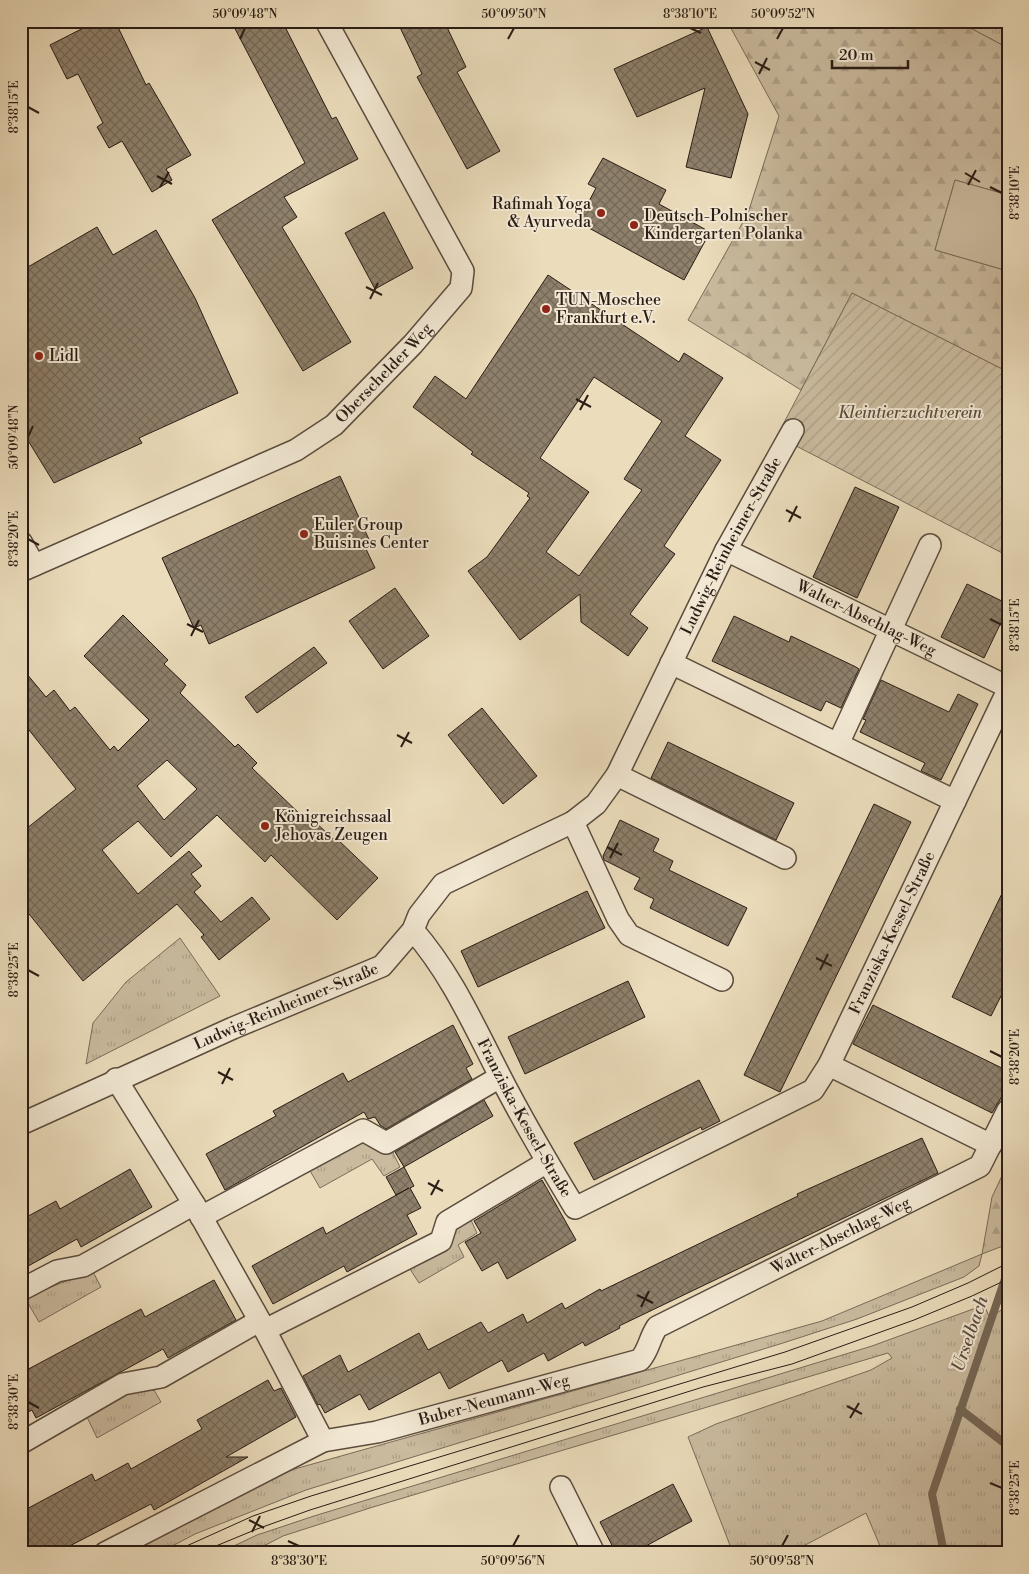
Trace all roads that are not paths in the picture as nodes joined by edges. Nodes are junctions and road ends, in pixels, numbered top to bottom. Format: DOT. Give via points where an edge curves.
graph roads {
  1 [pos="326,21"];
  2 [pos="793,430"];
  3 [pos="21,542"];
  4 [pos="930,546"];
  5 [pos="726,550"];
  6 [pos="28,568"];
  7 [pos="891,629"];
  8 [pos="671,663"];
  9 [pos="1008,689"];
  10 [pos="838,744"];
  11 [pos="617,775"];
  12 [pos="955,801"];
  13 [pos="573,822"];
  14 [pos="785,858"];
  15 [pos="413,930"];
  16 [pos="722,980"];
  17 [pos="829,1065"];
  18 [pos="500,1077"];
  19 [pos="116,1079"];
  20 [pos="1008,1110"];
  21 [pos="21,1124"];
  22 [pos="991,1145"];
  23 [pos="547,1162"];
  24 [pos="198,1210"];
  25 [pos="21,1290"];
  26 [pos="262,1326"];
  27 [pos="650,1338"];
  28 [pos="323,1441"];
  29 [pos="21,1443"];
  30 [pos="561,1487"];
  31 [pos="105,1553"];
  32 [pos="594,1553"];
  1 -- 6 [label="street, Oberschelder Weg" via="463,271 461,288 413,344 323,433 296,450"];
  2 -- 5 [label="street, Ludwig-Reinheimer-Straße"];
  3 -- 6 [label="street"];
  4 -- 7 [label="street"];
  5 -- 7 [label="street, Walter-Abschlag-Weg"];
  5 -- 8 [label="street, Ludwig-Reinheimer-Straße"];
  7 -- 9 [label="street, Walter-Abschlag-Weg"];
  7 -- 10 [label="street"];
  8 -- 10 [label="street"];
  8 -- 11 [label="street, Ludwig-Reinheimer-Straße"];
  9 -- 12 [label="street, Franziska-Kessel-Straße"];
  10 -- 12 [label="street"];
  11 -- 13 [label="street, Ludwig-Reinheimer-Straße" via="596,804"];
  11 -- 14 [label="street"];
  12 -- 17 [label="street, Franziska-Kessel-Straße"];
  13 -- 15 [label="street, Ludwig-Reinheimer-Straße" via="442,884 419,915"];
  13 -- 16 [label="street" via="618,920 629,935"];
  15 -- 18 [label="street, Franziska-Kessel-Straße" via="465,1004"];
  15 -- 19 [label="street, Ludwig-Reinheimer-Straße" via="382,966"];
  17 -- 22 [label="street"];
  17 -- 23 [label="street, Franziska-Kessel-Straße" via="813,1090 575,1208"];
  18 -- 23 [label="street, Franziska-Kessel-Straße"];
  18 -- 24 [label="street" via="386,1144 363,1130"];
  19 -- 21 [label="street, Ludwig-Reinheimer-Straße"];
  19 -- 24 [label="street"];
  20 -- 22 [label="street, Walter-Abschlag-Weg"];
  22 -- 27 [label="street, Walter-Abschlag-Weg" via="980,1166 657,1327"];
  23 -- 26 [label="street" via="447,1222 441,1241"];
  24 -- 25 [label="street" via="83,1266 57,1271"];
  24 -- 26 [label="street"];
  26 -- 28 [label="street"];
  26 -- 29 [label="street" via="161,1377 123,1384"];
  27 -- 28 [label="street, Buber-Neumann-Weg" via="648,1352 640,1360 377,1432"];
  28 -- 31 [label="street, Buber-Neumann-Weg"];
  30 -- 32 [label="street"];
}
